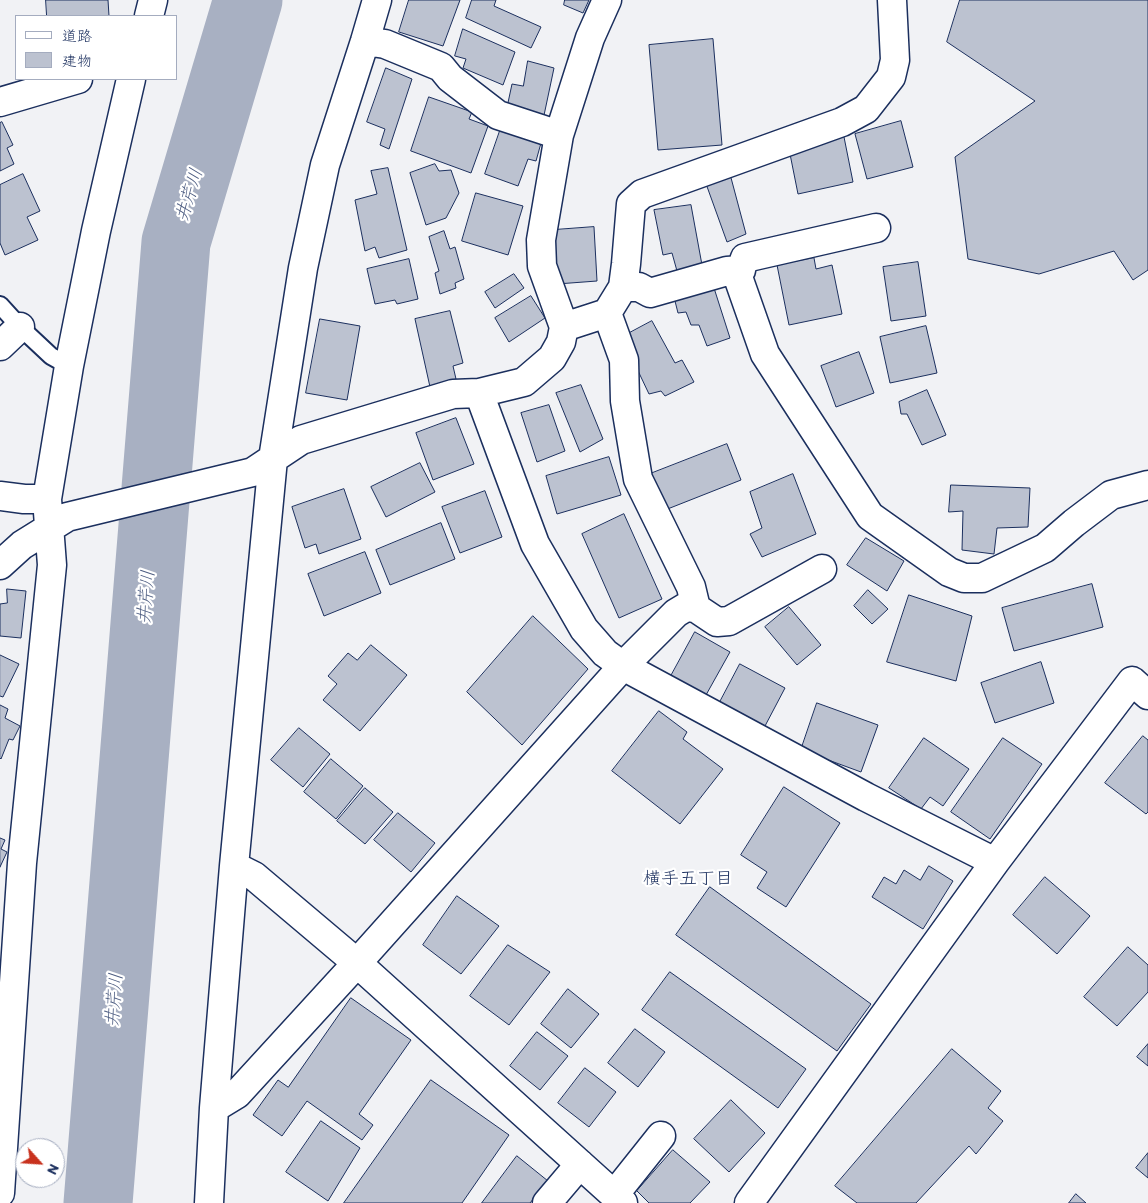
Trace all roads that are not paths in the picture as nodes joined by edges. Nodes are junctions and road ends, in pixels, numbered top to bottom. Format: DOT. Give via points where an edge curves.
graph roads {
  1 [pos="153,0"];
  2 [pos="377,0"];
  3 [pos="607,0"];
  4 [pos="892,0"];
  5 [pos="148,15"];
  6 [pos="366,41"];
  7 [pos="75,80"];
  8 [pos="131,80"];
  9 [pos="0,102"];
  10 [pos="559,135"];
  11 [pos="876,228"];
  12 [pos="741,270"];
  13 [pos="623,287"];
  14 [pos="0,305"];
  15 [pos="607,313"];
  16 [pos="20,327"];
  17 [pos="564,327"];
  18 [pos="0,346"];
  19 [pos="69,366"];
  20 [pos="479,393"];
  21 [pos="263,465"];
  22 [pos="1148,484"];
  23 [pos="0,496"];
  24 [pos="47,499"];
  25 [pos="58,522"];
  26 [pos="0,565"];
  27 [pos="822,569"];
  28 [pos="696,608"];
  29 [pos="623,666"];
  30 [pos="1143,681"];
  31 [pos="995,862"];
  32 [pos="234,866"];
  33 [pos="357,963"];
  34 [pos="214,1108"];
  35 [pos="661,1136"];
  36 [pos="580,1164"];
  37 [pos="0,1193"];
  38 [pos="618,1199"];
  39 [pos="209,1203"];
  40 [pos="547,1203"];
  41 [pos="749,1203"];
  1 -- 5 [label="street"];
  2 -- 6 [label="street"];
  3 -- 10 [label="street" via="590,38"];
  4 -- 13 [label="street" via="894,60 891,77 866,108 842,122 642,194 631,204"];
  6 -- 10 [label="street" via="385,44 441,67 450,78 498,115"];
  6 -- 21 [label="street" via="325,165"];
  7 -- 9 [label="street"];
  8 -- 19 [label="street"];
  10 -- 17 [label="street" via="541,248 542,266"];
  11 -- 12 [label="street" via="745,258"];
  12 -- 13 [label="street" via="727,270 650,293 639,287"];
  12 -- 22 [label="street" via="738,277 765,354 870,516 949,572 964,578 982,578 1045,548 1111,495"];
  13 -- 15 [label="street"];
  14 -- 16 [label="lane"];
  15 -- 17 [label="street"];
  15 -- 28 [label="street" via="624,360 625,401 638,479 691,587"];
  16 -- 18 [label="street"];
  16 -- 19 [label="lane" via="51,356"];
  17 -- 20 [label="street" via="561,342 552,358 524,382"];
  19 -- 24 [label="street"];
  20 -- 21 [label="street" via="453,394 301,440"];
  20 -- 29 [label="street" via="535,544 584,629 605,653"];
  21 -- 25 [label="street"];
  21 -- 32 [label="street"];
  23 -- 24 [label="street"];
  24 -- 25 [label="street"];
  25 -- 26 [label="street"];
  25 -- 37 [label="street" via="22,863"];
  27 -- 28 [label="street" via="729,620 717,622"];
  28 -- 29 [label="street" via="686,607 676,612"];
  29 -- 31 [label="street" via="866,797"];
  29 -- 33 [label="street"];
  30 -- 31 [label="street"];
  31 -- 41 [label="street"];
  32 -- 33 [label="street" via="254,876"];
  32 -- 34 [label="street"];
  33 -- 34 [label="street" via="237,1094"];
  33 -- 36 [label="street"];
  34 -- 39 [label="street"];
  35 -- 38 [label="street"];
  36 -- 38 [label="street"];
  36 -- 40 [label="street"];
}
